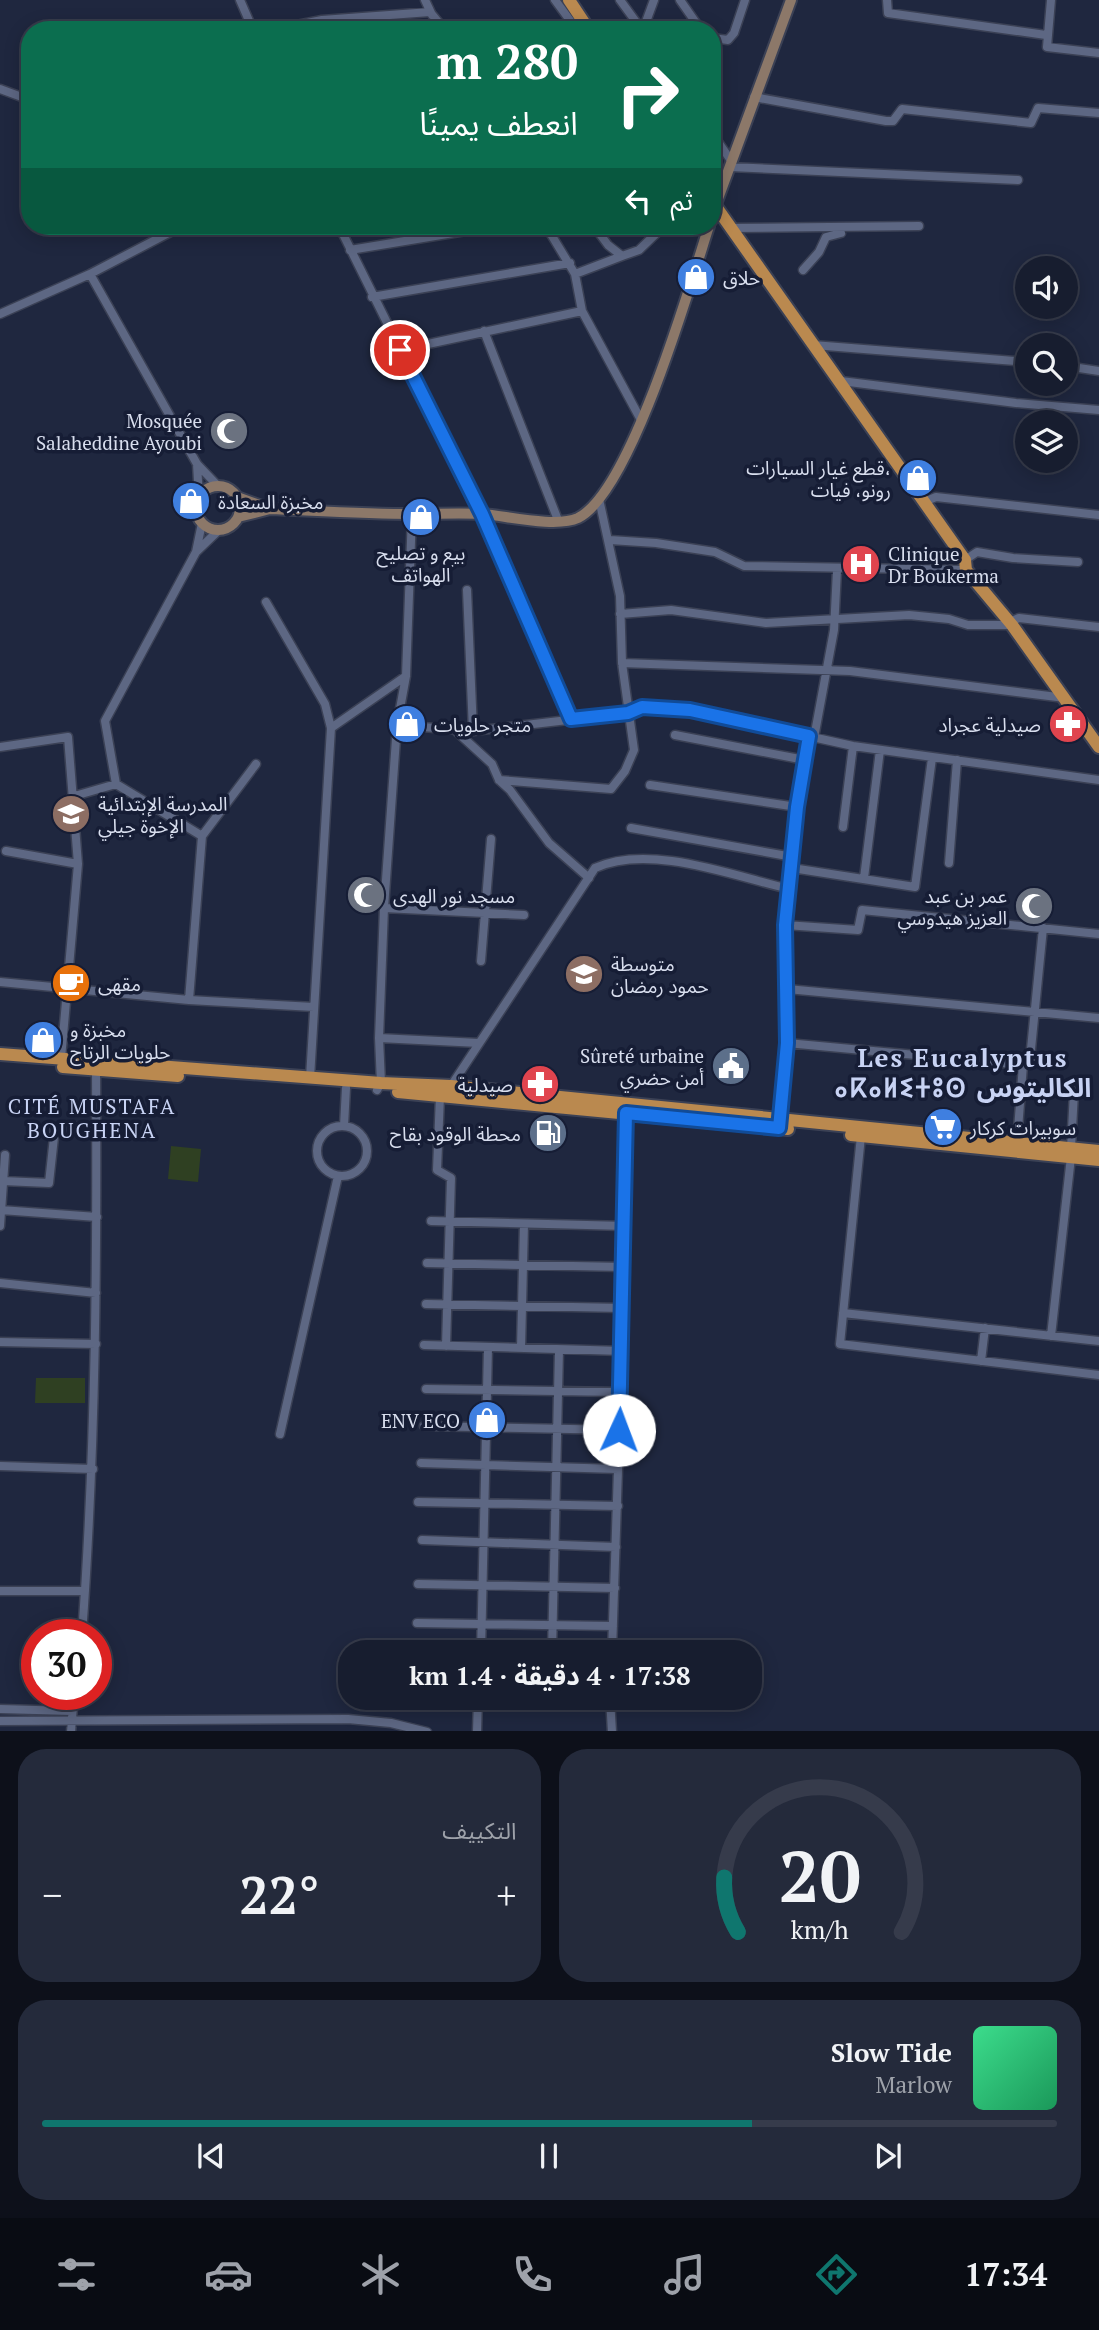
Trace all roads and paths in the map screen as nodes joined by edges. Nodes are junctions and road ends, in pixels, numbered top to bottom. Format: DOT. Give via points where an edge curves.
graph roads {
  1 [pos="240,0"];
  2 [pos="425,0"];
  3 [pos="555,0"];
  4 [pos="569,0"];
  5 [pos="620,0"];
  6 [pos="654,0"];
  7 [pos="680,0"];
  8 [pos="745,0"];
  9 [pos="791,0"];
  10 [pos="887,0"];
  11 [pos="1051,0"];
  12 [pos="430,12"];
  13 [pos="249,21"];
  14 [pos="316,21"];
  15 [pos="436,21"];
  16 [pos="570,21"];
  17 [pos="583,21"];
  18 [pos="636,21"];
  19 [pos="646,21"];
  20 [pos="695,21"];
  21 [pos="1046,35"];
  22 [pos="721,39"];
  23 [pos="1099,53"];
  24 [pos="0,89"];
  25 [pos="21,97"];
  26 [pos="754,97"];
  27 [pos="1099,113"];
  28 [pos="721,148"];
  29 [pos="731,164"];
  30 [pos="1018,180"];
  31 [pos="721,190"];
  32 [pos="721,218"];
  33 [pos="919,226"];
  34 [pos="730,228"];
  35 [pos="858,228"];
  36 [pos="165,235"];
  37 [pos="343,235"];
  38 [pos="441,235"];
  39 [pos="552,235"];
  40 [pos="601,235"];
  41 [pos="655,235"];
  42 [pos="706,235"];
  43 [pos="350,250"];
  44 [pos="622,256"];
  45 [pos="570,263"];
  46 [pos="803,270"];
  47 [pos="90,274"];
  48 [pos="575,274"];
  49 [pos="372,297"];
  50 [pos="582,311"];
  51 [pos="0,314"];
  52 [pos="484,331"];
  53 [pos="813,345"];
  54 [pos="400,350"];
  55 [pos="1015,361"];
  56 [pos="1078,367"];
  57 [pos="1099,370"];
  58 [pos="841,381"];
  59 [pos="1099,410"];
  60 [pos="641,420"];
  61 [pos="197,464"];
  62 [pos="218,486"];
  63 [pos="237,497"];
  64 [pos="199,498"];
  65 [pos="600,499"];
  66 [pos="924,502"];
  67 [pos="270,509"];
  68 [pos="412,514"];
  69 [pos="482,514"];
  70 [pos="1099,514"];
  71 [pos="238,517"];
  72 [pos="558,520"];
  73 [pos="202,523"];
  74 [pos="219,530"];
  75 [pos="610,540"];
  76 [pos="196,552"];
  77 [pos="1078,562"];
  78 [pos="966,565"];
  79 [pos="837,570"];
  80 [pos="467,590"];
  81 [pos="266,602"];
  82 [pos="620,614"];
  83 [pos="834,619"];
  84 [pos="1011,624"];
  85 [pos="1099,627"];
  86 [pos="622,663"];
  87 [pos="826,672"];
  88 [pos="405,676"];
  89 [pos="1065,698"];
  90 [pos="628,713"];
  91 [pos="571,719"];
  92 [pos="397,725"];
  93 [pos="331,728"];
  94 [pos="473,731"];
  95 [pos="457,732"];
  96 [pos="675,735"];
  97 [pos="811,737"];
  98 [pos="853,746"];
  99 [pos="0,747"];
  100 [pos="1099,747"];
  101 [pos="880,750"];
  102 [pos="932,758"];
  103 [pos="805,760"];
  104 [pos="957,760"];
  105 [pos="256,764"];
  106 [pos="499,780"];
  107 [pos="1099,780"];
  108 [pos="116,784"];
  109 [pos="650,785"];
  110 [pos="71,797"];
  111 [pos="797,807"];
  112 [pos="843,827"];
  113 [pos="631,828"];
  114 [pos="202,836"];
  115 [pos="491,839"];
  116 [pos="6,850"];
  117 [pos="793,857"];
  118 [pos="949,863"];
  119 [pos="78,864"];
  120 [pos="792,868"];
  121 [pos="589,878"];
  122 [pos="864,878"];
  123 [pos="789,889"];
  124 [pos="384,908"];
  125 [pos="486,914"];
  126 [pos="524,915"];
  127 [pos="785,925"];
  128 [pos="1042,928"];
  129 [pos="1099,934"];
  130 [pos="481,961"];
  131 [pos="0,982"];
  132 [pos="66,987"];
  133 [pos="788,989"];
  134 [pos="189,1000"];
  135 [pos="314,1007"];
  136 [pos="1034,1012"];
  137 [pos="1099,1018"];
  138 [pos="379,1038"];
  139 [pos="479,1043"];
  140 [pos="787,1043"];
  141 [pos="0,1054"];
  142 [pos="61,1059"];
  143 [pos="0,1062"];
  144 [pos="1023,1065"];
  145 [pos="96,1066"];
  146 [pos="310,1078"];
  147 [pos="451,1086"];
  148 [pos="379,1087"];
  149 [pos="346,1088"];
  150 [pos="1056,1090"];
  151 [pos="440,1096"];
  152 [pos="626,1113"];
  153 [pos="779,1124"];
  154 [pos="95,1126"];
  155 [pos="344,1126"];
  156 [pos="861,1136"];
  157 [pos="1017,1142"];
  158 [pos="1099,1151"];
  159 [pos="1071,1153"];
  160 [pos="5,1155"];
  161 [pos="1099,1160"];
  162 [pos="338,1176"];
  163 [pos="3,1181"];
  164 [pos="1,1210"];
  165 [pos="97,1217"];
  166 [pos="450,1220"];
  167 [pos="431,1221"];
  168 [pos="524,1224"];
  169 [pos="0,1226"];
  170 [pos="626,1226"];
  171 [pos="447,1262"];
  172 [pos="427,1263"];
  173 [pos="523,1264"];
  174 [pos="624,1267"];
  175 [pos="0,1283"];
  176 [pos="96,1293"];
  177 [pos="426,1304"];
  178 [pos="446,1305"];
  179 [pos="522,1306"];
  180 [pos="623,1308"];
  181 [pos="843,1313"];
  182 [pos="985,1328"];
  183 [pos="1051,1336"];
  184 [pos="1099,1341"];
  185 [pos="0,1342"];
  186 [pos="96,1344"];
  187 [pos="424,1345"];
  188 [pos="446,1346"];
  189 [pos="488,1348"];
  190 [pos="521,1348"];
  191 [pos="559,1350"];
  192 [pos="622,1352"];
  193 [pos="981,1361"];
  194 [pos="1099,1376"];
  195 [pos="426,1389"];
  196 [pos="488,1389"];
  197 [pos="559,1391"];
  198 [pos="620,1392"];
  199 [pos="424,1426"];
  200 [pos="488,1428"];
  201 [pos="559,1429"];
  202 [pos="619,1430"];
  203 [pos="280,1434"];
  204 [pos="421,1464"];
  205 [pos="0,1466"];
  206 [pos="486,1466"];
  207 [pos="558,1467"];
  208 [pos="93,1469"];
  209 [pos="618,1469"];
  210 [pos="418,1502"];
  211 [pos="485,1504"];
  212 [pos="558,1505"];
  213 [pos="618,1506"];
  214 [pos="422,1540"];
  215 [pos="482,1543"];
  216 [pos="554,1546"];
  217 [pos="616,1547"];
  218 [pos="418,1584"];
  219 [pos="483,1584"];
  220 [pos="554,1585"];
  221 [pos="615,1588"];
  222 [pos="0,1591"];
  223 [pos="85,1591"];
  224 [pos="83,1619"];
  225 [pos="417,1623"];
  226 [pos="481,1623"];
  227 [pos="553,1626"];
  228 [pos="613,1626"];
  229 [pos="481,1640"];
  230 [pos="552,1640"];
  231 [pos="612,1640"];
  232 [pos="0,1709"];
  233 [pos="478,1710"];
  234 [pos="611,1710"];
  235 [pos="72,1711"];
  236 [pos="317,1720"];
  237 [pos="0,1721"];
  238 [pos="71,1722"];
  239 [pos="97,1722"];
  240 [pos="71,1731"];
  241 [pos="97,1731"];
  242 [pos="317,1731"];
  243 [pos="427,1731"];
  244 [pos="477,1731"];
  245 [pos="612,1731"];
  1 -- 13 [label="street"];
  2 -- 12 [label="street"];
  3 -- 16 [label="street"];
  4 -- 17 [label="main road"];
  5 -- 18 [label="street"];
  6 -- 19 [label="street"];
  7 -- 20 [label="street"];
  8 -- 22 [label="street" via="734,33 728,40"];
  9 -- 26 [label="street"];
  10 -- 21 [label="street" via="888,13"];
  11 -- 21 [label="street"];
  12 -- 14 [label="street"];
  12 -- 15 [label="street"];
  21 -- 23 [label="street" via="1050,49"];
  24 -- 25 [label="street"];
  26 -- 27 [label="street" via="893,121 902,109 1031,123 1038,108"];
  26 -- 29 [label="street"];
  28 -- 29 [label="street"];
  29 -- 30 [label="street"];
  29 -- 31 [label="street"];
  32 -- 34 [label="main road"];
  33 -- 35 [label="street"];
  34 -- 35 [label="street"];
  34 -- 53 [label="main road"];
  35 -- 46 [label="street" via="829,235"];
  36 -- 47 [label="street"];
  37 -- 43 [label="street"];
  38 -- 43 [label="street"];
  39 -- 45 [label="street"];
  40 -- 44 [label="street"];
  41 -- 44 [label="street" via="639,250"];
  42 -- 60 [label="street"];
  43 -- 49 [label="street"];
  44 -- 48 [label="street"];
  45 -- 48 [label="street"];
  45 -- 49 [label="street"];
  47 -- 51 [label="street"];
  47 -- 61 [label="street"];
  48 -- 50 [label="street"];
  49 -- 54 [label="street"];
  50 -- 52 [label="street"];
  50 -- 60 [label="street"];
  52 -- 54 [label="street"];
  52 -- 72 [label="street"];
  53 -- 55 [label="street"];
  53 -- 58 [label="main road"];
  54 -- 69 [label="street"];
  56 -- 57 [label="street"];
  58 -- 59 [label="street"];
  58 -- 66 [label="main road"];
  60 -- 65 [label="street"];
  61 -- 62 [label="street"];
  61 -- 64 [label="street"];
  62 -- 63 [label="street"];
  62 -- 64 [label="street"];
  63 -- 67 [label="street"];
  63 -- 71 [label="street"];
  64 -- 73 [label="street" via="197,513"];
  65 -- 72 [label="street" via="575,519"];
  65 -- 75 [label="street"];
  66 -- 70 [label="street" via="936,497"];
  66 -- 78 [label="main road"];
  67 -- 68 [label="street"];
  67 -- 71 [label="street"];
  68 -- 69 [label="street"];
  68 -- 88 [label="street"];
  69 -- 72 [label="street"];
  69 -- 91 [label="street"];
  71 -- 74 [label="street"];
  73 -- 74 [label="street"];
  73 -- 76 [label="street"];
  74 -- 76 [label="street"];
  75 -- 79 [label="street" via="715,552 744,566"];
  75 -- 82 [label="street"];
  76 -- 108 [label="street" via="105,721"];
  77 -- 78 [label="street" via="977,552"];
  78 -- 79 [label="street"];
  78 -- 84 [label="main road"];
  79 -- 83 [label="street"];
  80 -- 94 [label="street"];
  81 -- 93 [label="street" via="325,705"];
  82 -- 83 [label="street" via="671,610 766,623"];
  82 -- 86 [label="street"];
  83 -- 84 [label="street" via="909,615 968,625"];
  83 -- 87 [label="street"];
  84 -- 85 [label="street" via="1019,618"];
  84 -- 89 [label="main road"];
  86 -- 87 [label="street"];
  86 -- 90 [label="street"];
  87 -- 89 [label="street" via="881,673"];
  87 -- 97 [label="street"];
  88 -- 92 [label="street"];
  88 -- 93 [label="street"];
  89 -- 100 [label="main road"];
  90 -- 91 [label="street"];
  90 -- 97 [label="street" via="642,707 690,710"];
  90 -- 106 [label="street" via="634,750 611,789"];
  91 -- 94 [label="street"];
  92 -- 95 [label="street"];
  92 -- 124 [label="street"];
  93 -- 135 [label="street"];
  94 -- 95 [label="street"];
  95 -- 106 [label="street" via="492,764"];
  96 -- 103 [label="street"];
  97 -- 98 [label="street"];
  97 -- 103 [label="street"];
  98 -- 101 [label="street"];
  98 -- 112 [label="street"];
  99 -- 110 [label="street" via="68,737"];
  101 -- 102 [label="street"];
  101 -- 122 [label="street"];
  102 -- 104 [label="street"];
  102 -- 122 [label="street" via="915,887"];
  103 -- 111 [label="street"];
  104 -- 107 [label="street"];
  104 -- 118 [label="street"];
  105 -- 114 [label="street"];
  106 -- 121 [label="street" via="548,843"];
  108 -- 110 [label="street"];
  108 -- 114 [label="street"];
  109 -- 111 [label="street"];
  110 -- 119 [label="street"];
  111 -- 117 [label="street"];
  113 -- 117 [label="street"];
  114 -- 134 [label="street"];
  115 -- 125 [label="street"];
  116 -- 119 [label="street"];
  117 -- 120 [label="street"];
  119 -- 132 [label="street"];
  120 -- 122 [label="street"];
  120 -- 123 [label="street"];
  121 -- 123 [label="street" via="595,868 610,861 672,861"];
  121 -- 139 [label="street"];
  123 -- 127 [label="street"];
  124 -- 125 [label="street"];
  124 -- 138 [label="street"];
  125 -- 126 [label="street"];
  125 -- 130 [label="street"];
  127 -- 128 [label="street" via="859,930 862,910"];
  127 -- 133 [label="street"];
  128 -- 129 [label="street"];
  128 -- 136 [label="street"];
  131 -- 132 [label="street"];
  132 -- 134 [label="street"];
  132 -- 142 [label="street"];
  133 -- 136 [label="street"];
  133 -- 140 [label="street"];
  134 -- 135 [label="street"];
  135 -- 146 [label="street"];
  136 -- 137 [label="street"];
  136 -- 144 [label="street" via="1030,1059"];
  138 -- 139 [label="street"];
  138 -- 148 [label="street"];
  139 -- 147 [label="street"];
  140 -- 144 [label="street"];
  140 -- 153 [label="street"];
  141 -- 142 [label="main road"];
  142 -- 145 [label="main road"];
  143 -- 145 [label="main road"];
  144 -- 157 [label="street"];
  145 -- 146 [label="main road"];
  145 -- 149 [label="main road"];
  145 -- 154 [label="street"];
  146 -- 148 [label="main road"];
  147 -- 148 [label="main road"];
  147 -- 153 [label="main road"];
  148 -- 149 [label="main road"];
  148 -- 151 [label="main road"];
  149 -- 155 [label="street"];
  150 -- 159 [label="street" via="1074,1092"];
  151 -- 152 [label="main road"];
  151 -- 166 [label="street" via="437,1170 450,1178"];
  152 -- 153 [label="main road"];
  152 -- 170 [label="street"];
  153 -- 156 [label="main road"];
  153 -- 157 [label="main road"];
  154 -- 163 [label="street" via="55,1128 49,1183"];
  154 -- 165 [label="street"];
  155 -- 162 [label="street" via="328,1131 318,1146 320,1163"];
  155 -- 162 [label="street" via="360,1134 367,1150 362,1166"];
  156 -- 159 [label="main road"];
  156 -- 181 [label="street"];
  157 -- 159 [label="main road"];
  158 -- 159 [label="main road"];
  159 -- 161 [label="main road"];
  159 -- 183 [label="street"];
  160 -- 163 [label="street"];
  162 -- 203 [label="street"];
  163 -- 164 [label="street"];
  164 -- 165 [label="street"];
  164 -- 169 [label="street"];
  165 -- 176 [label="street"];
  166 -- 167 [label="street"];
  166 -- 168 [label="street"];
  166 -- 171 [label="street"];
  168 -- 170 [label="street"];
  168 -- 173 [label="street"];
  170 -- 174 [label="street"];
  171 -- 172 [label="street"];
  171 -- 173 [label="street"];
  171 -- 178 [label="street"];
  173 -- 174 [label="street"];
  173 -- 179 [label="street"];
  174 -- 180 [label="street"];
  175 -- 176 [label="street"];
  176 -- 186 [label="street"];
  177 -- 178 [label="street"];
  178 -- 179 [label="street"];
  178 -- 188 [label="street"];
  179 -- 180 [label="street"];
  179 -- 190 [label="street"];
  180 -- 192 [label="street"];
  181 -- 182 [label="street"];
  181 -- 193 [label="street" via="840,1344"];
  182 -- 183 [label="street"];
  182 -- 193 [label="street"];
  183 -- 184 [label="street"];
  185 -- 186 [label="street"];
  186 -- 208 [label="street"];
  187 -- 188 [label="street"];
  188 -- 189 [label="street"];
  189 -- 190 [label="street"];
  189 -- 196 [label="street"];
  190 -- 191 [label="street"];
  191 -- 192 [label="street"];
  191 -- 197 [label="street"];
  192 -- 198 [label="street"];
  193 -- 194 [label="street"];
  195 -- 196 [label="street"];
  196 -- 197 [label="street"];
  196 -- 200 [label="street"];
  197 -- 198 [label="street"];
  197 -- 201 [label="street"];
  198 -- 202 [label="street"];
  199 -- 200 [label="street"];
  200 -- 201 [label="street"];
  200 -- 206 [label="street"];
  201 -- 202 [label="street"];
  201 -- 207 [label="street"];
  202 -- 209 [label="street"];
  204 -- 206 [label="street"];
  205 -- 208 [label="street"];
  206 -- 207 [label="street"];
  206 -- 211 [label="street"];
  207 -- 209 [label="street"];
  207 -- 212 [label="street"];
  208 -- 223 [label="street"];
  209 -- 213 [label="street"];
  210 -- 211 [label="street"];
  211 -- 212 [label="street"];
  211 -- 215 [label="street"];
  212 -- 213 [label="street"];
  212 -- 216 [label="street"];
  213 -- 217 [label="street"];
  214 -- 215 [label="street"];
  215 -- 216 [label="street"];
  215 -- 219 [label="street"];
  216 -- 217 [label="street"];
  216 -- 220 [label="street"];
  217 -- 221 [label="street"];
  218 -- 219 [label="street"];
  219 -- 220 [label="street"];
  219 -- 226 [label="street"];
  220 -- 221 [label="street"];
  220 -- 227 [label="street"];
  221 -- 228 [label="street"];
  222 -- 223 [label="street"];
  223 -- 224 [label="street"];
  225 -- 226 [label="street"];
  226 -- 227 [label="street"];
  226 -- 229 [label="street"];
  227 -- 228 [label="street"];
  227 -- 230 [label="street"];
  228 -- 231 [label="street"];
  232 -- 235 [label="street"];
  233 -- 244 [label="street"];
  234 -- 245 [label="street"];
  235 -- 238 [label="street"];
  236 -- 239 [label="street"];
  236 -- 242 [label="street"];
  236 -- 243 [label="street" via="382,1722"];
  237 -- 238 [label="street"];
  238 -- 239 [label="street"];
  238 -- 240 [label="street"];
  239 -- 241 [label="street"];
}
